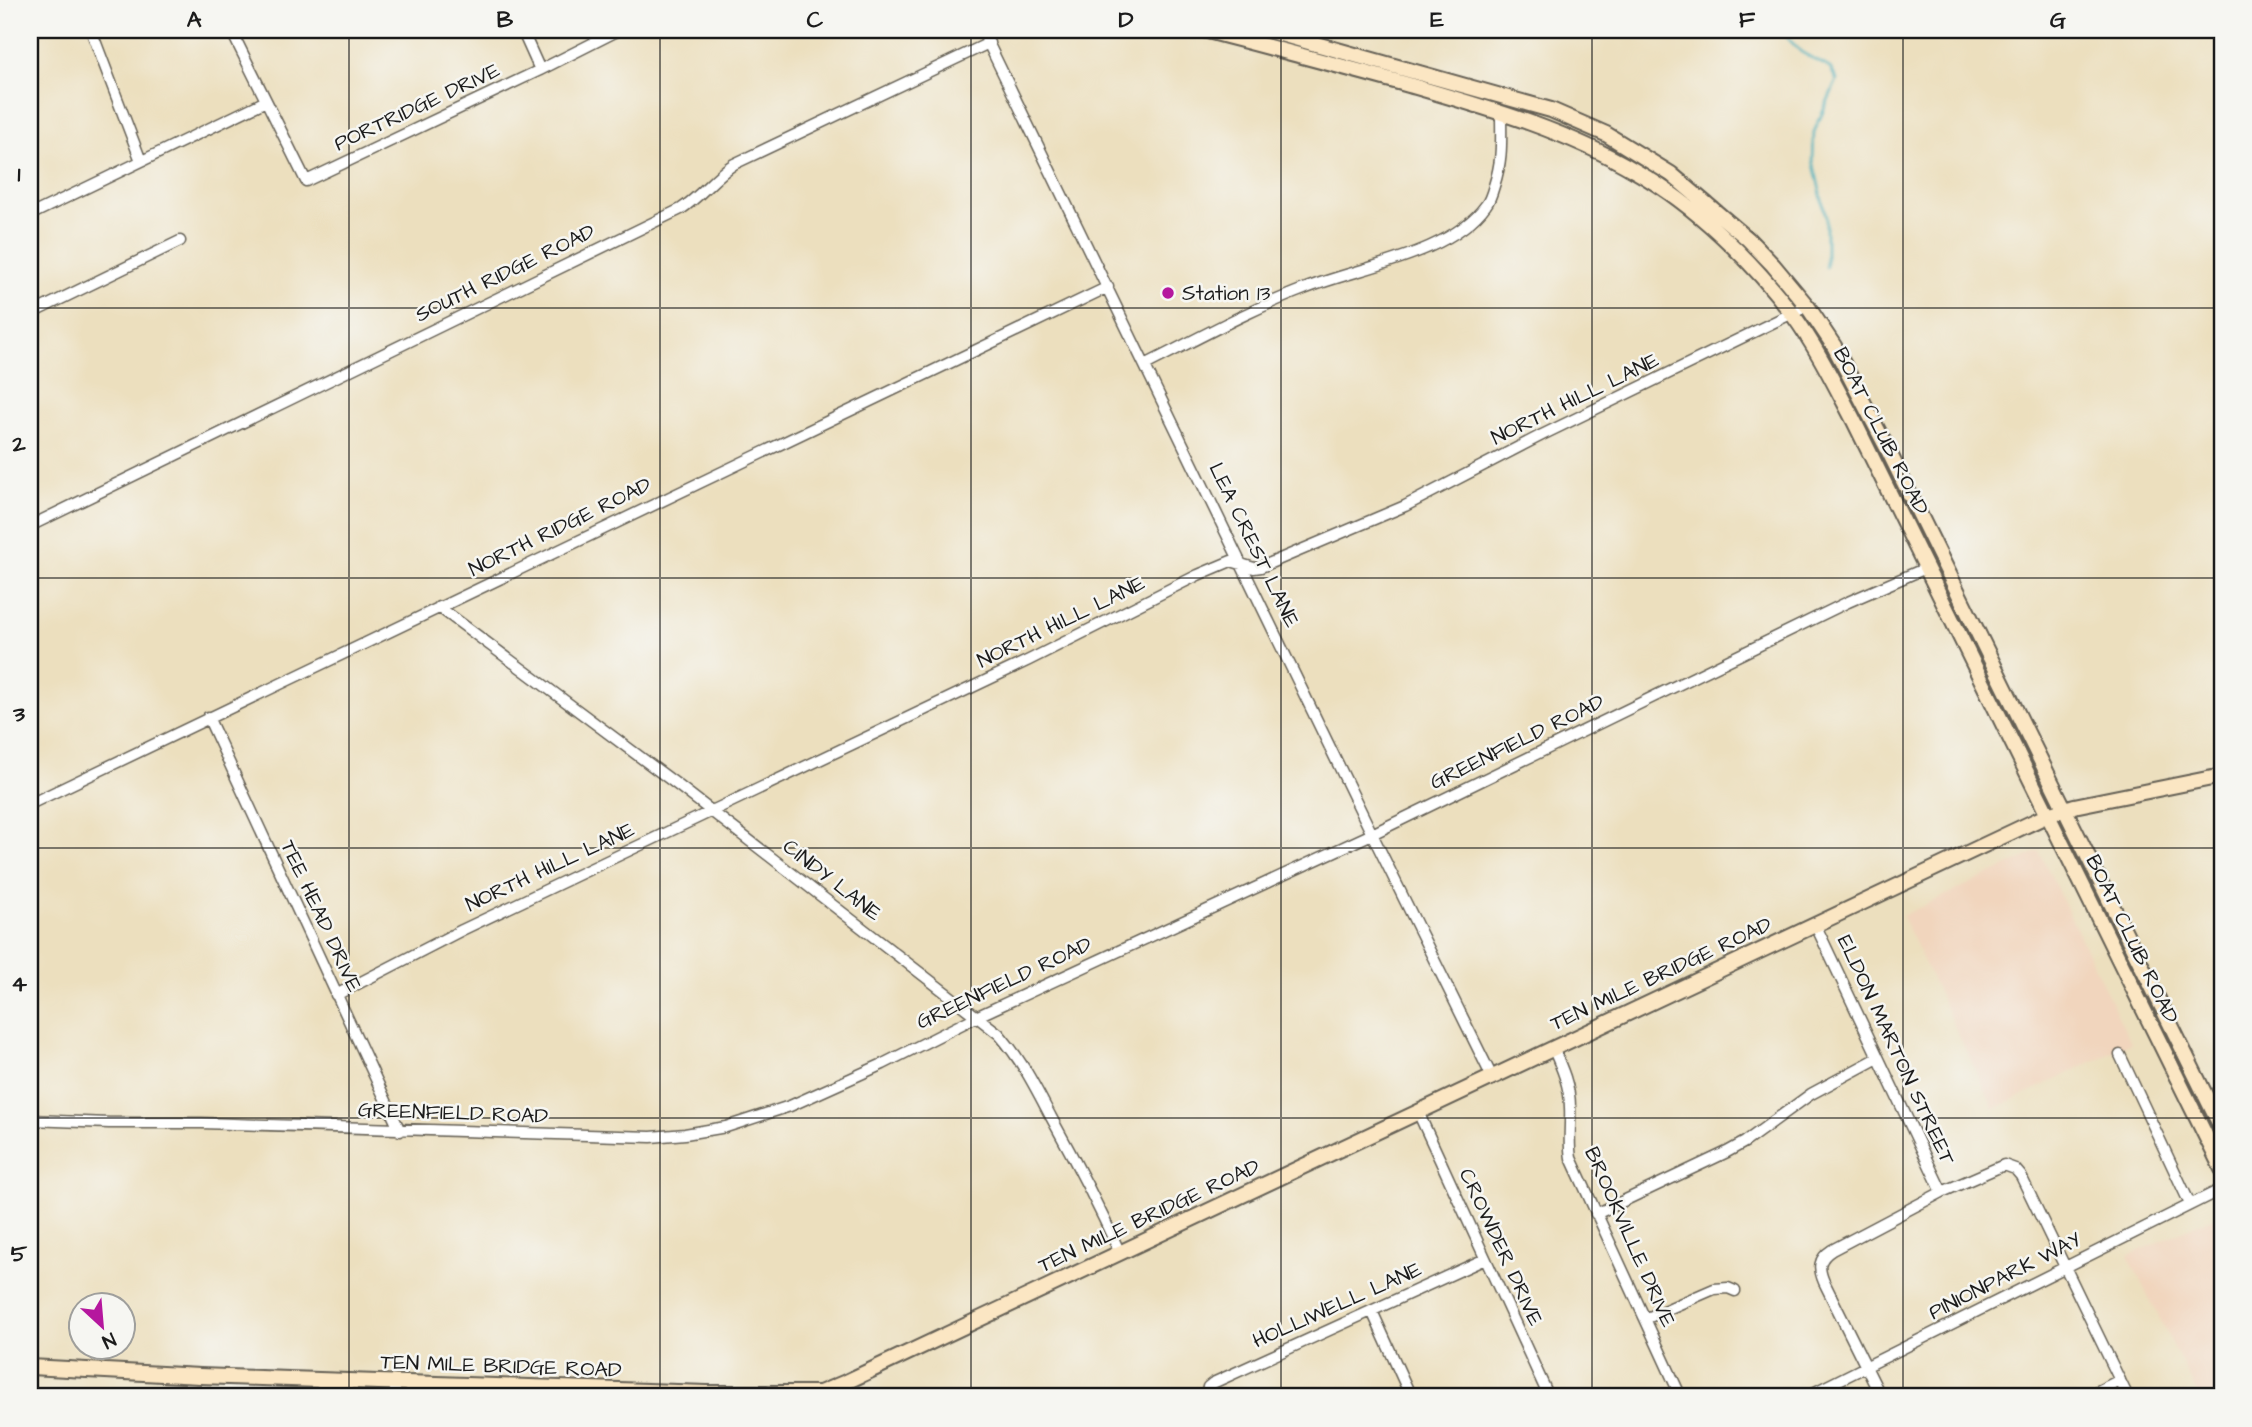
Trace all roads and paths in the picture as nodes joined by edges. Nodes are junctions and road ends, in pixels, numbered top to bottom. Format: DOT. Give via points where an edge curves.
graph roads {
  1 [pos="91,30"];
  2 [pos="231,30"];
  3 [pos="522,30"];
  4 [pos="619,30"];
  5 [pos="982,30"];
  6 [pos="1204,30"];
  7 [pos="1266,30"];
  8 [pos="989,43"];
  9 [pos="540,70"];
  10 [pos="266,101"];
  11 [pos="1501,112"];
  12 [pos="141,161"];
  13 [pos="30,215"];
  14 [pos="180,241"];
  15 [pos="1108,287"];
  16 [pos="1807,306"];
  17 [pos="1791,313"];
  18 [pos="30,314"];
  19 [pos="1145,365"];
  20 [pos="30,526"];
  21 [pos="1242,564"];
  22 [pos="1926,568"];
  23 [pos="439,607"];
  24 [pos="208,717"];
  25 [pos="2222,776"];
  26 [pos="30,804"];
  27 [pos="2063,809"];
  28 [pos="712,812"];
  29 [pos="2048,815"];
  30 [pos="1371,834"];
  31 [pos="1815,924"];
  32 [pos="336,995"];
  33 [pos="978,1016"];
  34 [pos="1553,1048"];
  35 [pos="2120,1055"];
  36 [pos="1878,1058"];
  37 [pos="1492,1077"];
  38 [pos="1418,1112"];
  39 [pos="30,1120"];
  40 [pos="2222,1129"];
  41 [pos="400,1130"];
  42 [pos="2222,1169"];
  43 [pos="2222,1189"];
  44 [pos="1942,1192"];
  45 [pos="2190,1204"];
  46 [pos="1596,1214"];
  47 [pos="1120,1253"];
  48 [pos="1485,1259"];
  49 [pos="2065,1268"];
  50 [pos="1735,1291"];
  51 [pos="1372,1311"];
  52 [pos="1645,1319"];
  53 [pos="1867,1366"];
  54 [pos="30,1367"];
  55 [pos="2120,1380"];
  56 [pos="395,1390"];
  57 [pos="1206,1394"];
  58 [pos="821,1395"];
  59 [pos="1411,1397"];
  60 [pos="1549,1397"];
  61 [pos="1681,1397"];
  62 [pos="1805,1397"];
  63 [pos="1881,1397"];
  64 [pos="2086,1397"];
  65 [pos="2129,1397"];
  1 -- 12 [label="street"];
  2 -- 10 [label="street"];
  3 -- 9 [label="street"];
  4 -- 9 [label="street, PORTRIDGE DRIVE"];
  5 -- 8 [label="street, LEA CREST LANE"];
  6 -- 11 [label="main road, BOAT CLUB ROAD"];
  7 -- 16 [label="main road, BOAT CLUB ROAD" via="1551,110 1606,134 1671,174 1721,215"];
  8 -- 15 [label="street, LEA CREST LANE"];
  8 -- 20 [label="street, SOUTH RIDGE ROAD" via="734,164 681,209"];
  9 -- 10 [label="street, PORTRIDGE DRIVE" via="306,181"];
  10 -- 12 [label="street"];
  11 -- 17 [label="main road, BOAT CLUB ROAD" via="1587,145 1639,173 1720,234"];
  11 -- 19 [label="street" via="1501,165 1488,202 1465,227 1412,254 1305,288"];
  12 -- 13 [label="street"];
  14 -- 18 [label="street"];
  15 -- 19 [label="street, LEA CREST LANE"];
  15 -- 23 [label="street, NORTH RIDGE ROAD"];
  16 -- 17 [label="street, NORTH HILL LANE"];
  16 -- 27 [label="main road, BOAT CLUB ROAD" via="1834,346 1874,424"];
  17 -- 21 [label="street, NORTH HILL LANE" via="1405,506 1261,567"];
  17 -- 22 [label="main road, BOAT CLUB ROAD" via="1816,349"];
  19 -- 21 [label="street, LEA CREST LANE"];
  21 -- 28 [label="street, NORTH HILL LANE" via="1231,561 1198,575"];
  21 -- 30 [label="street, LEA CREST LANE"];
  22 -- 29 [label="main road, BOAT CLUB ROAD"];
  22 -- 30 [label="street, GREENFIELD ROAD"];
  23 -- 24 [label="street, NORTH RIDGE ROAD"];
  23 -- 28 [label="street, CINDY LANE"];
  24 -- 26 [label="street, NORTH RIDGE ROAD"];
  24 -- 32 [label="street, TEE HEAD DRIVE"];
  25 -- 27 [label="main road, TEN MILE BRIDGE ROAD"];
  27 -- 29 [label="main road, TEN MILE BRIDGE ROAD"];
  27 -- 40 [label="main road, BOAT CLUB ROAD"];
  28 -- 32 [label="street, NORTH HILL LANE"];
  28 -- 33 [label="street, CINDY LANE"];
  29 -- 31 [label="main road, TEN MILE BRIDGE ROAD"];
  29 -- 42 [label="main road, BOAT CLUB ROAD"];
  30 -- 33 [label="street, GREENFIELD ROAD"];
  30 -- 37 [label="street, LEA CREST LANE"];
  31 -- 34 [label="main road, TEN MILE BRIDGE ROAD"];
  31 -- 36 [label="street, ELDON MARTON STREET"];
  32 -- 41 [label="street, TEE HEAD DRIVE"];
  33 -- 41 [label="street, GREENFIELD ROAD" via="790,1106 726,1127 651,1137"];
  33 -- 47 [label="street, CINDY LANE" via="1015,1052 1031,1077"];
  34 -- 37 [label="main road, TEN MILE BRIDGE ROAD"];
  34 -- 46 [label="street, BROOKVILLE DRIVE" via="1569,1089 1571,1158"];
  35 -- 45 [label="street"];
  36 -- 44 [label="street, ELDON MARTON STREET"];
  36 -- 46 [label="street" via="1811,1094 1727,1152"];
  37 -- 38 [label="main road, TEN MILE BRIDGE ROAD"];
  38 -- 47 [label="main road, TEN MILE BRIDGE ROAD"];
  38 -- 48 [label="street, CROWDER DRIVE"];
  39 -- 41 [label="street, GREENFIELD ROAD"];
  43 -- 45 [label="street, PINIONPARK WAY"];
  44 -- 49 [label="street" via="2010,1166 2021,1176"];
  44 -- 53 [label="street" via="1832,1250 1820,1262 1824,1282"];
  45 -- 49 [label="street, PINIONPARK WAY"];
  46 -- 52 [label="street, BROOKVILLE DRIVE"];
  47 -- 58 [label="main road, TEN MILE BRIDGE ROAD"];
  48 -- 51 [label="street, HOLLIWELL LANE"];
  48 -- 60 [label="street, CROWDER DRIVE"];
  49 -- 53 [label="street, PINIONPARK WAY"];
  49 -- 55 [label="street"];
  50 -- 52 [label="street" via="1714,1289"];
  51 -- 57 [label="street, HOLLIWELL LANE" via="1213,1383"];
  51 -- 59 [label="street"];
  52 -- 61 [label="street, BROOKVILLE DRIVE"];
  53 -- 62 [label="street, PINIONPARK WAY"];
  53 -- 63 [label="street"];
  54 -- 56 [label="main road, TEN MILE BRIDGE ROAD"];
  55 -- 64 [label="street"];
  55 -- 65 [label="street"];
  56 -- 58 [label="main road, TEN MILE BRIDGE ROAD"];
}
